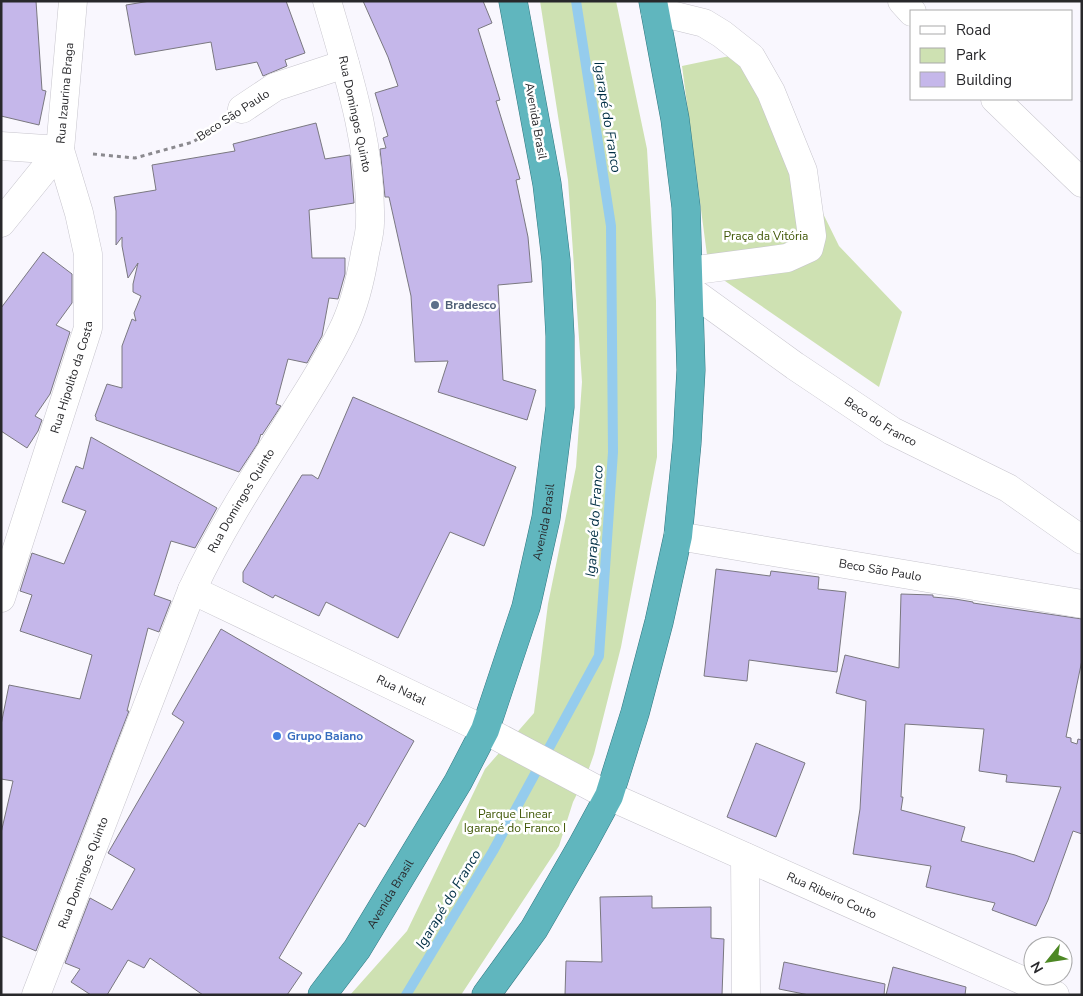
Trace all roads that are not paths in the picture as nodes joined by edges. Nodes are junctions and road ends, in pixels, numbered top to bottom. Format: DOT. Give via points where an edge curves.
graph roads {
  1 [pos="73,1"];
  2 [pos="326,1"];
  3 [pos="513,1"];
  4 [pos="654,6"];
  5 [pos="345,64"];
  6 [pos="996,100"];
  7 [pos="242,110"];
  8 [pos="1,146"];
  9 [pos="60,150"];
  10 [pos="1082,183"];
  11 [pos="1,223"];
  12 [pos="689,280"];
  13 [pos="678,536"];
  14 [pos="1082,540"];
  15 [pos="192,590"];
  16 [pos="1,598"];
  17 [pos="1082,604"];
  18 [pos="485,730"];
  19 [pos="609,796"];
  20 [pos="745,857"];
  21 [pos="36,995"];
  22 [pos="322,995"];
  23 [pos="486,995"];
  24 [pos="746,995"];
  25 [pos="1055,995"];
  1 -- 9 [label="street, Rua Izaurina Braga"];
  2 -- 5 [label="street, Rua Domingos Quinto"];
  3 -- 18 [label="highway, Avenida Brasil" via="545,175 556,260 560,407 546,518 526,608"];
  4 -- 12 [label="highway" via="676,119 686,207"];
  4 -- 12 [label="street" via="704,23 751,57 771,92 803,171 812,236 809,248 787,258"];
  5 -- 7 [label="street, Beco São Paulo" via="275,88"];
  5 -- 15 [label="street, Rua Domingos Quinto" via="369,175 370,224 361,277 346,324 323,367 228,519"];
  6 -- 10 [label="street"];
  8 -- 9 [label="street"];
  9 -- 11 [label="street, Rua Izaurina Braga"];
  9 -- 16 [label="street, Rua Hipolito da Costa" via="88,254 88,328"];
  12 -- 13 [label="highway" via="691,370"];
  12 -- 14 [label="street, Beco do Franco" via="795,366 892,431 1008,488"];
  13 -- 17 [label="street, Beco São Paulo"];
  13 -- 19 [label="highway" via="635,713"];
  15 -- 18 [label="street, Rua Natal"];
  15 -- 21 [label="street, Rua Domingos Quinto"];
  18 -- 19 [label="street, Rua Natal"];
  18 -- 22 [label="highway, Avenida Brasil" via="458,782 357,949"];
  19 -- 20 [label="street, Rua Ribeiro Couto"];
  19 -- 23 [label="highway" via="534,929"];
  20 -- 24 [label="street"];
  20 -- 25 [label="street, Rua Ribeiro Couto"];
}
